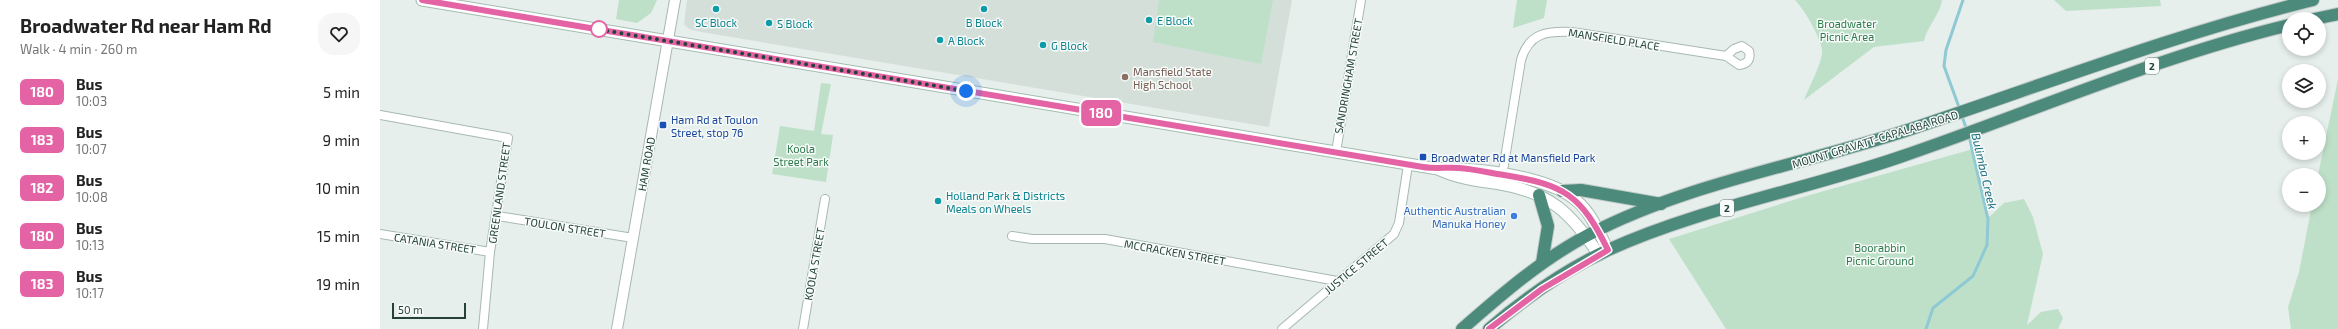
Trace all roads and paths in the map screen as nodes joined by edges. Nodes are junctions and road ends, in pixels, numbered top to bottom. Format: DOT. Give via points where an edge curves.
graph roads {
  1 [pos="422,0"];
  2 [pos="675,0"];
  3 [pos="1361,0"];
  4 [pos="2313,0"];
  5 [pos="2338,14"];
  6 [pos="2326,16"];
  7 [pos="2282,27"];
  8 [pos="668,40"];
  9 [pos="1726,56"];
  10 [pos="380,115"];
  11 [pos="1336,152"];
  12 [pos="1408,164"];
  13 [pos="1502,180"];
  14 [pos="1562,191"];
  15 [pos="1539,195"];
  16 [pos="825,199"];
  17 [pos="1661,204"];
  18 [pos="498,216"];
  19 [pos="1598,230"];
  20 [pos="380,234"];
  21 [pos="1012,236"];
  22 [pos="1586,236"];
  23 [pos="633,238"];
  24 [pos="490,252"];
  25 [pos="1603,253"];
  26 [pos="1542,263"];
  27 [pos="1337,281"];
  28 [pos="483,329"];
  29 [pos="617,329"];
  30 [pos="803,329"];
  31 [pos="1282,329"];
  32 [pos="1462,329"];
  33 [pos="1489,329"];
  1 -- 8 [label="main road"];
  2 -- 8 [label="street, HAM ROAD"];
  3 -- 11 [label="street, SANDRINGHAM STREET"];
  4 -- 17 [label="highway, MOUNT GRAVATT-CAPALABA ROAD / 2" via="2181,37 1873,142 1718,185"];
  5 -- 6 [label="highway"];
  7 -- 25 [label="highway, MOUNT GRAVATT-CAPALABA ROAD / 2" via="2196,51 1848,174 1690,220"];
  8 -- 11 [label="main road"];
  8 -- 23 [label="street, HAM ROAD"];
  9 -- 13 [label="street, MANSFIELD PLACE" via="1572,32 1555,31 1539,35 1527,44 1521,60"];
  10 -- 18 [label="street, GREENLAND STREET" via="508,138"];
  11 -- 12 [label="main road"];
  12 -- 13 [label="main road" via="1438,169 1456,177"];
  12 -- 27 [label="street, JUSTICE STREET" via="1399,223 1394,234"];
  13 -- 14 [label="main road" via="1544,183"];
  13 -- 15 [label="main road"];
  14 -- 17 [label="highway" via="1581,190"];
  14 -- 19 [label="main road" via="1584,208"];
  15 -- 22 [label="main road" via="1564,210"];
  15 -- 26 [label="highway" via="1548,226"];
  16 -- 30 [label="street, KOOLA STREET"];
  17 -- 19 [label="highway, MOUNT GRAVATT-CAPALABA ROAD / 2"];
  18 -- 23 [label="street, TOULON STREET"];
  18 -- 24 [label="street, GREENLAND STREET"];
  19 -- 22 [label="highway, MOUNT GRAVATT-CAPALABA ROAD / 2"];
  19 -- 25 [label="main road"];
  20 -- 24 [label="street, CATANIA STREET"];
  21 -- 27 [label="street, MCCRACKEN STREET" via="1032,239 1105,239"];
  22 -- 25 [label="main road"];
  22 -- 26 [label="highway, MOUNT GRAVATT-CAPALABA ROAD / 2"];
  23 -- 29 [label="street, HAM ROAD"];
  24 -- 28 [label="street, GREENLAND STREET"];
  25 -- 33 [label="highway, MOUNT GRAVATT-CAPALABA ROAD / 2" via="1542,289"];
  26 -- 32 [label="highway, MOUNT GRAVATT-CAPALABA ROAD / 2"];
  27 -- 31 [label="street, JUSTICE STREET"];
}
